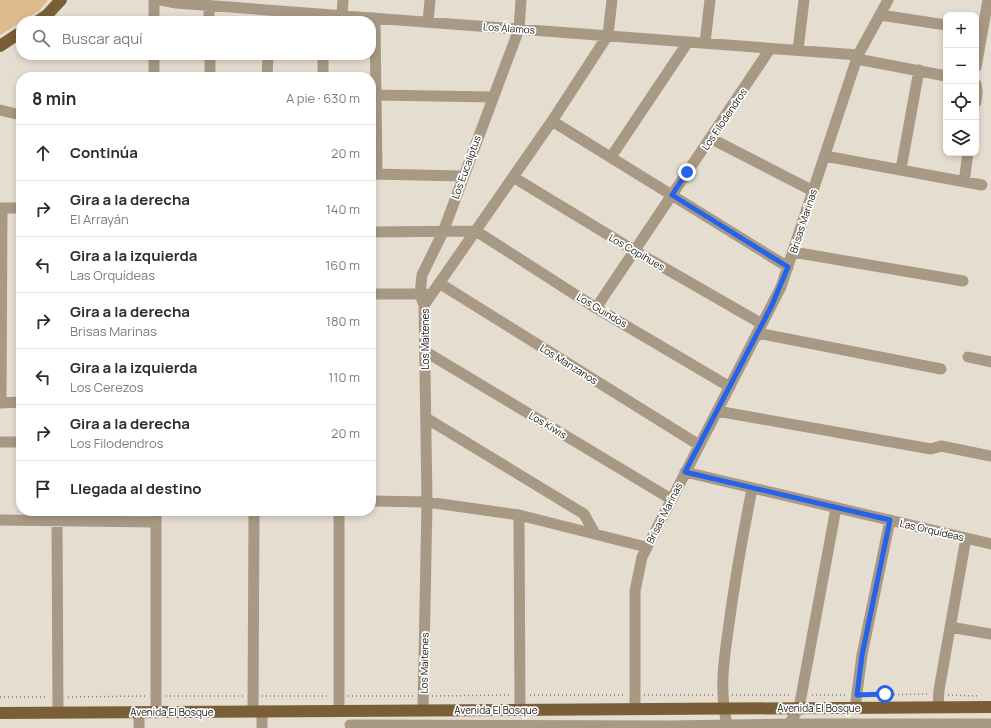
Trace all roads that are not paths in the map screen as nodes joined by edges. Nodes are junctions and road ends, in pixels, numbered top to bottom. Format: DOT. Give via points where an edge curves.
graph roads {
  1 [pos="61,0"];
  2 [pos="154,0"];
  3 [pos="161,0"];
  4 [pos="343,0"];
  5 [pos="430,0"];
  6 [pos="521,0"];
  7 [pos="612,0"];
  8 [pos="710,0"];
  9 [pos="804,0"];
  10 [pos="888,0"];
  11 [pos="988,0"];
  12 [pos="214,4"];
  13 [pos="263,10"];
  14 [pos="342,15"];
  15 [pos="880,15"];
  16 [pos="46,16"];
  17 [pos="154,16"];
  18 [pos="210,16"];
  19 [pos="309,16"];
  20 [pos="336,16"];
  21 [pos="353,16"];
  22 [pos="376,18"];
  23 [pos="428,22"];
  24 [pos="943,25"];
  25 [pos="518,29"];
  26 [pos="979,30"];
  27 [pos="16,35"];
  28 [pos="608,35"];
  29 [pos="688,42"];
  30 [pos="705,43"];
  31 [pos="0,46"];
  32 [pos="770,49"];
  33 [pos="798,50"];
  34 [pos="857,57"];
  35 [pos="154,60"];
  36 [pos="210,60"];
  37 [pos="268,60"];
  38 [pos="324,60"];
  39 [pos="376,60"];
  40 [pos="918,70"];
  41 [pos="154,72"];
  42 [pos="210,72"];
  43 [pos="267,72"];
  44 [pos="323,72"];
  45 [pos="376,72"];
  46 [pos="943,75"];
  47 [pos="376,95"];
  48 [pos="493,97"];
  49 [pos="0,110"];
  50 [pos="16,114"];
  51 [pos="552,121"];
  52 [pos="710,138"];
  53 [pos="825,156"];
  54 [pos="968,156"];
  55 [pos="611,157"];
  56 [pos="901,169"];
  57 [pos="376,174"];
  58 [pos="463,176"];
  59 [pos="513,177"];
  60 [pos="964,182"];
  61 [pos="982,185"];
  62 [pos="813,191"];
  63 [pos="672,195"];
  64 [pos="1,208"];
  65 [pos="16,208"];
  66 [pos="476,231"];
  67 [pos="376,232"];
  68 [pos="443,232"];
  69 [pos="635,251"];
  70 [pos="793,252"];
  71 [pos="788,267"];
  72 [pos="963,281"];
  73 [pos="439,283"];
  74 [pos="376,294"];
  75 [pos="420,294"];
  76 [pos="432,294"];
  77 [pos="424,305"];
  78 [pos="596,308"];
  79 [pos="1,326"];
  80 [pos="760,328"];
  81 [pos="426,352"];
  82 [pos="968,357"];
  83 [pos="991,362"];
  84 [pos="941,369"];
  85 [pos="730,387"];
  86 [pos="1,402"];
  87 [pos="16,402"];
  88 [pos="717,411"];
  89 [pos="426,418"];
  90 [pos="0,442"];
  91 [pos="16,442"];
  92 [pos="699,445"];
  93 [pos="991,456"];
  94 [pos="685,472"];
  95 [pos="752,489"];
  96 [pos="671,499"];
  97 [pos="376,501"];
  98 [pos="427,502"];
  99 [pos="836,508"];
  100 [pos="254,516"];
  101 [pos="339,516"];
  102 [pos="519,516"];
  103 [pos="156,517"];
  104 [pos="0,520"];
  105 [pos="890,520"];
  106 [pos="57,521"];
  107 [pos="595,534"];
  108 [pos="966,538"];
  109 [pos="991,544"];
  110 [pos="646,547"];
  111 [pos="950,628"];
  112 [pos="991,634"];
  113 [pos="934,707"];
  114 [pos="991,707"];
  115 [pos="723,708"];
  116 [pos="799,708"];
  117 [pos="855,708"];
  118 [pos="880,708"];
  119 [pos="552,709"];
  120 [pos="635,709"];
  121 [pos="672,709"];
  122 [pos="423,710"];
  123 [pos="447,710"];
  124 [pos="520,710"];
  125 [pos="258,711"];
  126 [pos="345,711"];
  127 [pos="58,712"];
  128 [pos="139,712"];
  129 [pos="156,712"];
  130 [pos="0,713"];
  131 [pos="727,724"];
  132 [pos="991,724"];
  133 [pos="787,726"];
  134 [pos="875,726"];
  135 [pos="926,726"];
  136 [pos="350,727"];
  137 [pos="446,727"];
  138 [pos="552,727"];
  139 [pos="670,727"];
  140 [pos="139,728"];
  141 [pos="262,728"];
  1 -- 16 [label="main road"];
  2 -- 17 [label="street"];
  3 -- 12 [label="street, Los Álamos"];
  4 -- 14 [label="street"];
  5 -- 23 [label="street"];
  6 -- 25 [label="street, Los Eucaliptus"];
  7 -- 28 [label="street, Los Maitenes"];
  8 -- 30 [label="street"];
  9 -- 33 [label="street"];
  10 -- 15 [label="street, Brisas Marinas"];
  11 -- 26 [label="street"];
  12 -- 13 [label="street, Los Álamos"];
  12 -- 18 [label="street"];
  13 -- 19 [label="street, Los Álamos"];
  14 -- 20 [label="street, Los Álamos"];
  14 -- 21 [label="street, Los Álamos"];
  15 -- 24 [label="street"];
  15 -- 34 [label="street, Brisas Marinas"];
  22 -- 23 [label="street, Los Álamos"];
  23 -- 25 [label="street, Los Álamos"];
  25 -- 28 [label="street, Los Álamos"];
  25 -- 48 [label="street, Los Eucaliptus"];
  27 -- 31 [label="main road"];
  28 -- 29 [label="street, Los Álamos"];
  28 -- 51 [label="street, Los Maitenes"];
  29 -- 30 [label="street, Los Álamos"];
  29 -- 55 [label="street"];
  30 -- 32 [label="street, Los Álamos"];
  32 -- 33 [label="street, Los Álamos"];
  32 -- 52 [label="street, Los Filodendros"];
  33 -- 34 [label="street, Los Álamos"];
  34 -- 40 [label="street, Los Álamos"];
  34 -- 53 [label="street, Brisas Marinas"];
  35 -- 41 [label="street"];
  36 -- 42 [label="street"];
  37 -- 43 [label="street"];
  38 -- 44 [label="street"];
  39 -- 45 [label="street"];
  40 -- 46 [label="street, Los Álamos"];
  40 -- 56 [label="street"];
  47 -- 48 [label="street"];
  48 -- 58 [label="street, Los Eucaliptus"];
  49 -- 50 [label="street"];
  51 -- 55 [label="street"];
  51 -- 59 [label="street, Los Maitenes"];
  52 -- 62 [label="street"];
  52 -- 63 [label="street, Los Filodendros"];
  53 -- 56 [label="street"];
  53 -- 62 [label="street, Brisas Marinas"];
  54 -- 60 [label="street"];
  55 -- 63 [label="street"];
  56 -- 60 [label="street"];
  57 -- 58 [label="street"];
  58 -- 68 [label="street, Los Eucaliptus"];
  59 -- 66 [label="street, Los Maitenes"];
  59 -- 69 [label="street, Los Copihues"];
  60 -- 61 [label="street"];
  62 -- 70 [label="street, Brisas Marinas"];
  63 -- 69 [label="street, Los Filodendros"];
  63 -- 71 [label="street"];
  64 -- 65 [label="street"];
  64 -- 79 [label="street"];
  66 -- 68 [label="street"];
  66 -- 73 [label="street, Los Maitenes"];
  66 -- 78 [label="street, Los Guindos"];
  67 -- 68 [label="street"];
  68 -- 75 [label="street, Los Eucaliptus" via="422,275"];
  69 -- 78 [label="street, Los Filodendros"];
  69 -- 80 [label="street, Los Copihues"];
  70 -- 71 [label="street, Brisas Marinas"];
  70 -- 72 [label="street"];
  71 -- 80 [label="street, Brisas Marinas"];
  73 -- 76 [label="street, Los Maitenes"];
  73 -- 92 [label="street, Los Manzanos"];
  74 -- 75 [label="street"];
  75 -- 76 [label="street"];
  75 -- 77 [label="street, Los Eucaliptus"];
  76 -- 77 [label="street, Los Maitenes"];
  77 -- 81 [label="street, Los Maitenes"];
  78 -- 85 [label="street, Los Guindos"];
  79 -- 86 [label="street"];
  80 -- 84 [label="street, Los Copihues"];
  80 -- 85 [label="street, Brisas Marinas"];
  81 -- 89 [label="street, Los Maitenes"];
  81 -- 96 [label="street, Los Kiwis"];
  82 -- 83 [label="street"];
  85 -- 88 [label="street, Brisas Marinas"];
  86 -- 87 [label="street"];
  88 -- 92 [label="street, Brisas Marinas"];
  88 -- 93 [label="street"];
  89 -- 98 [label="street, Los Maitenes"];
  89 -- 107 [label="street" via="584,514"];
  90 -- 91 [label="street"];
  92 -- 94 [label="street, Brisas Marinas"];
  94 -- 95 [label="street, Las Orquídeas"];
  94 -- 96 [label="street, Brisas Marinas"];
  95 -- 99 [label="street, Las Orquídeas"];
  95 -- 115 [label="street" via="732,594 723,665"];
  96 -- 110 [label="street, Brisas Marinas"];
  97 -- 98 [label="street"];
  98 -- 102 [label="street"];
  98 -- 122 [label="street, Los Maitenes"];
  99 -- 105 [label="street, Las Orquídeas"];
  99 -- 116 [label="street"];
  100 -- 125 [label="street" via="253,696"];
  101 -- 126 [label="street" via="339,696"];
  102 -- 107 [label="street"];
  102 -- 124 [label="street"];
  103 -- 106 [label="street"];
  103 -- 129 [label="street"];
  104 -- 106 [label="street"];
  105 -- 108 [label="street, Las Orquídeas"];
  105 -- 117 [label="street" via="862,655"];
  106 -- 127 [label="street"];
  107 -- 110 [label="street"];
  108 -- 109 [label="street, Las Orquídeas"];
  108 -- 111 [label="street"];
  110 -- 120 [label="street, Brisas Marinas" via="635,591"];
  111 -- 112 [label="street"];
  111 -- 113 [label="street"];
  113 -- 114 [label="main road, Avenida El Bosque"];
  113 -- 118 [label="main road, Avenida El Bosque"];
  113 -- 135 [label="street"];
  115 -- 116 [label="main road, Avenida El Bosque"];
  115 -- 121 [label="main road, Avenida El Bosque"];
  115 -- 131 [label="street"];
  116 -- 117 [label="main road, Avenida El Bosque"];
  116 -- 133 [label="street"];
  117 -- 118 [label="main road, Avenida El Bosque"];
  118 -- 134 [label="street"];
  119 -- 120 [label="main road, Avenida El Bosque"];
  119 -- 124 [label="main road, Avenida El Bosque"];
  119 -- 138 [label="street"];
  120 -- 121 [label="main road, Avenida El Bosque"];
  121 -- 139 [label="street"];
  122 -- 123 [label="main road, Avenida El Bosque"];
  122 -- 126 [label="main road, Avenida El Bosque"];
  123 -- 124 [label="main road, Avenida El Bosque"];
  123 -- 137 [label="street"];
  125 -- 126 [label="main road, Avenida El Bosque"];
  125 -- 129 [label="main road, Avenida El Bosque"];
  125 -- 141 [label="street"];
  126 -- 136 [label="street"];
  127 -- 128 [label="main road, Avenida El Bosque"];
  127 -- 130 [label="main road, Avenida El Bosque"];
  128 -- 129 [label="main road, Avenida El Bosque"];
  128 -- 140 [label="street"];
  131 -- 133 [label="street, Avenida El Bosque"];
  131 -- 139 [label="street, Avenida El Bosque"];
  132 -- 135 [label="street, Avenida El Bosque"];
  133 -- 134 [label="street, Avenida El Bosque"];
  134 -- 135 [label="street, Avenida El Bosque"];
  136 -- 137 [label="street, Avenida El Bosque"];
  137 -- 138 [label="street, Avenida El Bosque"];
  138 -- 139 [label="street, Avenida El Bosque"];
}
